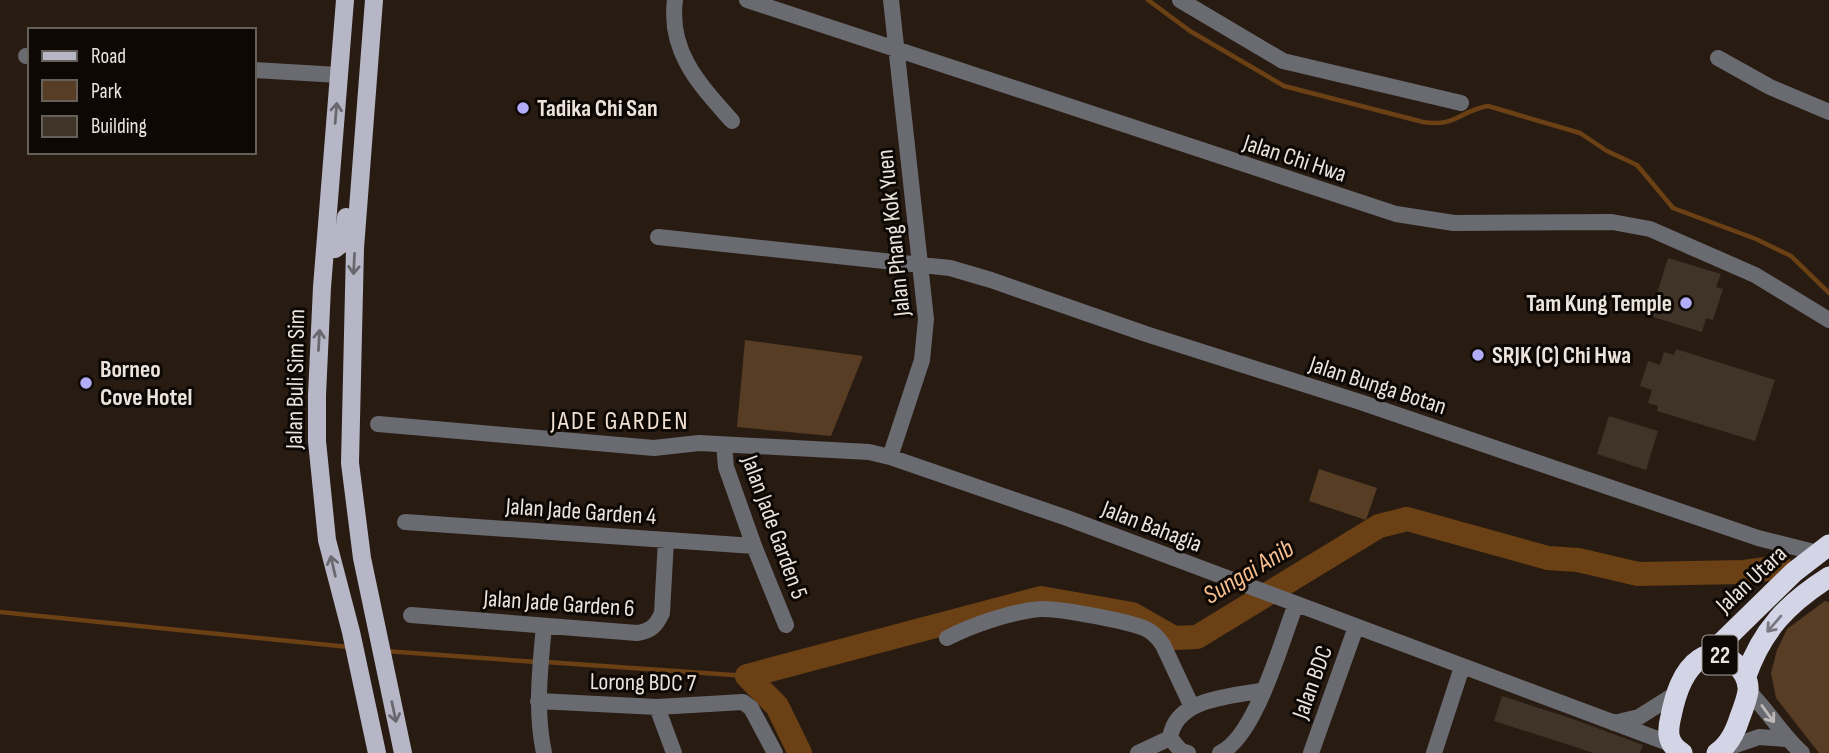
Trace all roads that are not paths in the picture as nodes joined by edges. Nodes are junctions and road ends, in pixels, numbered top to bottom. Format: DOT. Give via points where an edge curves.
graph roads {
  1 [pos="345,0"];
  2 [pos="374,0"];
  3 [pos="675,0"];
  4 [pos="747,0"];
  5 [pos="891,0"];
  6 [pos="1180,0"];
  7 [pos="896,48"];
  8 [pos="1718,58"];
  9 [pos="256,69"];
  10 [pos="339,75"];
  11 [pos="1461,103"];
  12 [pos="1829,112"];
  13 [pos="732,121"];
  14 [pos="364,150"];
  15 [pos="658,237"];
  16 [pos="325,250"];
  17 [pos="922,265"];
  18 [pos="1829,320"];
  19 [pos="378,424"];
  20 [pos="724,445"];
  21 [pos="890,457"];
  22 [pos="405,522"];
  23 [pos="666,540"];
  24 [pos="754,546"];
  25 [pos="1824,549"];
  26 [pos="1823,581"];
  27 [pos="1289,602"];
  28 [pos="411,615"];
  29 [pos="786,625"];
  30 [pos="544,626"];
  31 [pos="1356,627"];
  32 [pos="947,638"];
  33 [pos="1710,654"];
  34 [pos="1462,667"];
  35 [pos="1747,683"];
  36 [pos="1264,690"];
  37 [pos="1677,693"];
  38 [pos="538,701"];
  39 [pos="657,707"];
  40 [pos="1192,707"];
  41 [pos="1612,723"];
  42 [pos="1170,738"];
  43 [pos="1786,739"];
  44 [pos="1674,749"];
  45 [pos="1721,751"];
  46 [pos="377,753"];
  47 [pos="402,753"];
  48 [pos="544,753"];
  49 [pos="674,753"];
  50 [pos="775,753"];
  51 [pos="1138,753"];
  52 [pos="1188,753"];
  53 [pos="1220,753"];
  54 [pos="1311,753"];
  55 [pos="1434,753"];
  56 [pos="1802,753"];
  1 -- 10 [label="main road, Jalan Buli Sim Sim"];
  2 -- 14 [label="main road"];
  3 -- 13 [label="street" via="672,22 679,48 708,94"];
  4 -- 7 [label="street, Jalan Chi Hwa"];
  5 -- 7 [label="street, Jalan Phang Kok Yuen"];
  6 -- 11 [label="street" via="1283,61"];
  7 -- 17 [label="street, Jalan Phang Kok Yuen"];
  7 -- 18 [label="street, Jalan Chi Hwa" via="1417,219 1612,222 1655,230 1755,275"];
  8 -- 12 [label="street"];
  9 -- 10 [label="street"];
  16 -- 10 [label="main road, Jalan Buli Sim Sim, one-way"];
  14 -- 16 [label="main road" via="348,201 342,243"];
  14 -- 47 [label="main road, one-way" via="353,288 350,463 362,558"];
  15 -- 17 [label="street, Jalan Bunga Botan"];
  46 -- 16 [label="main road, Jalan Buli Sim Sim, one-way" via="327,540 320,482 317,395"];
  17 -- 21 [label="street, Jalan Phang Kok Yuen" via="924,349"];
  17 -- 25 [label="street, Jalan Bunga Botan" via="991,280 1758,538 1796,548"];
  19 -- 20 [label="street, Jalan Bahagia" via="654,448"];
  20 -- 21 [label="street, Jalan Bahagia"];
  20 -- 24 [label="street, Jalan Jade Garden 5" via="726,467"];
  21 -- 27 [label="street, Jalan Bahagia"];
  22 -- 23 [label="street, Jalan Jade Garden 4"];
  23 -- 24 [label="street, Jalan Jade Garden 4"];
  23 -- 30 [label="street, Jalan Jade Garden 6" via="662,613 649,631"];
  24 -- 29 [label="street, Jalan Jade Garden 5"];
  25 -- 33 [label="highway, Jalan Utara / 22"];
  26 -- 35 [label="highway, Jalan Utara / 22, one-way" via="1774,622 1760,642"];
  27 -- 31 [label="street, Jalan Bahagia"];
  27 -- 36 [label="street"];
  28 -- 30 [label="street, Jalan Jade Garden 6"];
  30 -- 38 [label="street"];
  31 -- 34 [label="street, Jalan Bahagia"];
  31 -- 54 [label="street, Jalan BDC"];
  32 -- 40 [label="street" via="1040,609 1139,626 1163,645"];
  33 -- 35 [label="highway, 22" via="1729,660"];
  33 -- 37 [label="highway, 22" via="1687,673"];
  34 -- 41 [label="street, Jalan Bahagia"];
  34 -- 55 [label="street"];
  35 -- 43 [label="street, one-way"];
  35 -- 45 [label="highway, 22" via="1739,721"];
  36 -- 40 [label="street"];
  36 -- 53 [label="street" via="1240,737"];
  37 -- 41 [label="street" via="1639,717"];
  37 -- 44 [label="highway, 22" via="1668,734"];
  38 -- 39 [label="street, Lorong BDC 7"];
  38 -- 48 [label="street"];
  39 -- 49 [label="street"];
  39 -- 50 [label="street, Lorong BDC 7" via="747,704"];
  40 -- 42 [label="street" via="1174,723"];
  41 -- 44 [label="street, Jalan Bahagia"];
  42 -- 51 [label="street"];
  42 -- 52 [label="street"];
  43 -- 45 [label="street" via="1759,737"];
  43 -- 56 [label="street"];
}
